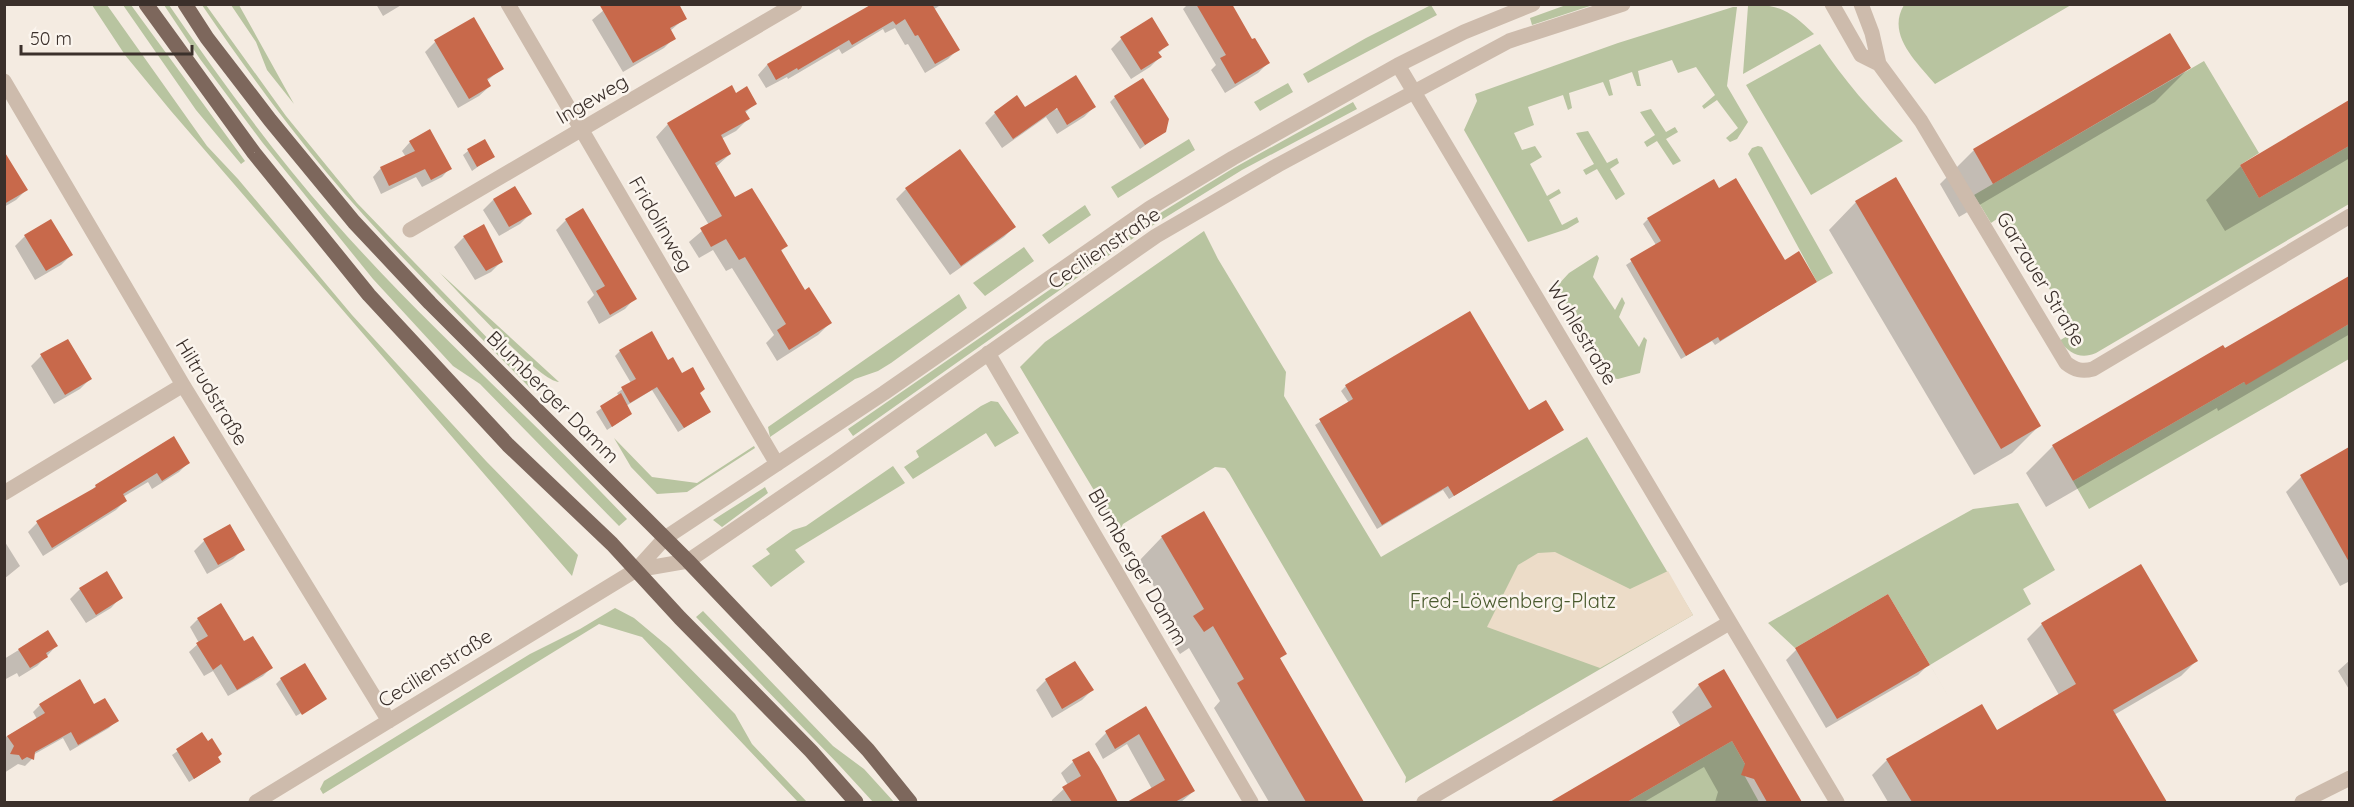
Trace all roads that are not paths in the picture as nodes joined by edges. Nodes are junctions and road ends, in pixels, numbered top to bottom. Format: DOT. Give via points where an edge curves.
graph roads {
  1 [pos="146,4"];
  2 [pos="185,4"];
  3 [pos="508,4"];
  4 [pos="795,4"];
  5 [pos="1533,4"];
  6 [pos="1623,4"];
  7 [pos="1832,4"];
  8 [pos="1861,4"];
  9 [pos="1879,64"];
  10 [pos="1398,65"];
  11 [pos="4,81"];
  12 [pos="1414,91"];
  13 [pos="582,130"];
  14 [pos="2349,216"];
  15 [pos="410,230"];
  16 [pos="988,353"];
  17 [pos="183,385"];
  18 [pos="777,464"];
  19 [pos="4,494"];
  20 [pos="664,538"];
  21 [pos="688,561"];
  22 [pos="636,570"];
  23 [pos="1729,623"];
  24 [pos="389,722"];
  25 [pos="2349,778"];
  26 [pos="256,802"];
  27 [pos="856,802"];
  28 [pos="910,802"];
  29 [pos="1251,802"];
  30 [pos="1424,802"];
  31 [pos="1837,802"];
  32 [pos="2302,802"];
  1 -- 22 [label="main road" via="254,153 369,295 508,445"];
  2 -- 20 [label="main road, Blumberger Damm" via="270,120 354,222"];
  3 -- 13 [label="street, Fridolinweg"];
  4 -- 13 [label="street, Ingeweg"];
  5 -- 10 [label="street, Cecilienstraße"];
  6 -- 12 [label="street, Cecilienstraße" via="1509,41"];
  7 -- 9 [label="street, Garzauer Straße" via="1861,55"];
  8 -- 9 [label="street, Garzauer Straße"];
  9 -- 14 [label="street, Garzauer Straße" via="1921,121 2066,363 2080,370 2093,369"];
  10 -- 12 [label="street, Wuhlestraße"];
  10 -- 18 [label="street, Cecilienstraße" via="1150,208"];
  11 -- 17 [label="street, Hiltrudstraße"];
  12 -- 16 [label="street, Cecilienstraße" via="1156,236"];
  12 -- 23 [label="street, Wuhlestraße"];
  13 -- 15 [label="street, Ingeweg"];
  13 -- 18 [label="street, Fridolinweg"];
  16 -- 21 [label="street, Cecilienstraße"];
  16 -- 29 [label="street, Blumberger Damm"];
  17 -- 19 [label="street"];
  17 -- 24 [label="street, Hiltrudstraße"];
  18 -- 20 [label="street, Cecilienstraße"];
  20 -- 21 [label="main road, Blumberger Damm"];
  20 -- 22 [label="street, Cecilienstraße"];
  21 -- 22 [label="street, Cecilienstraße"];
  21 -- 28 [label="main road, Blumberger Damm" via="868,750"];
  22 -- 24 [label="street, Cecilienstraße"];
  22 -- 27 [label="main road"];
  23 -- 30 [label="street"];
  23 -- 31 [label="street, Wuhlestraße"];
  24 -- 26 [label="street, Cecilienstraße"];
  25 -- 32 [label="street"];
}
